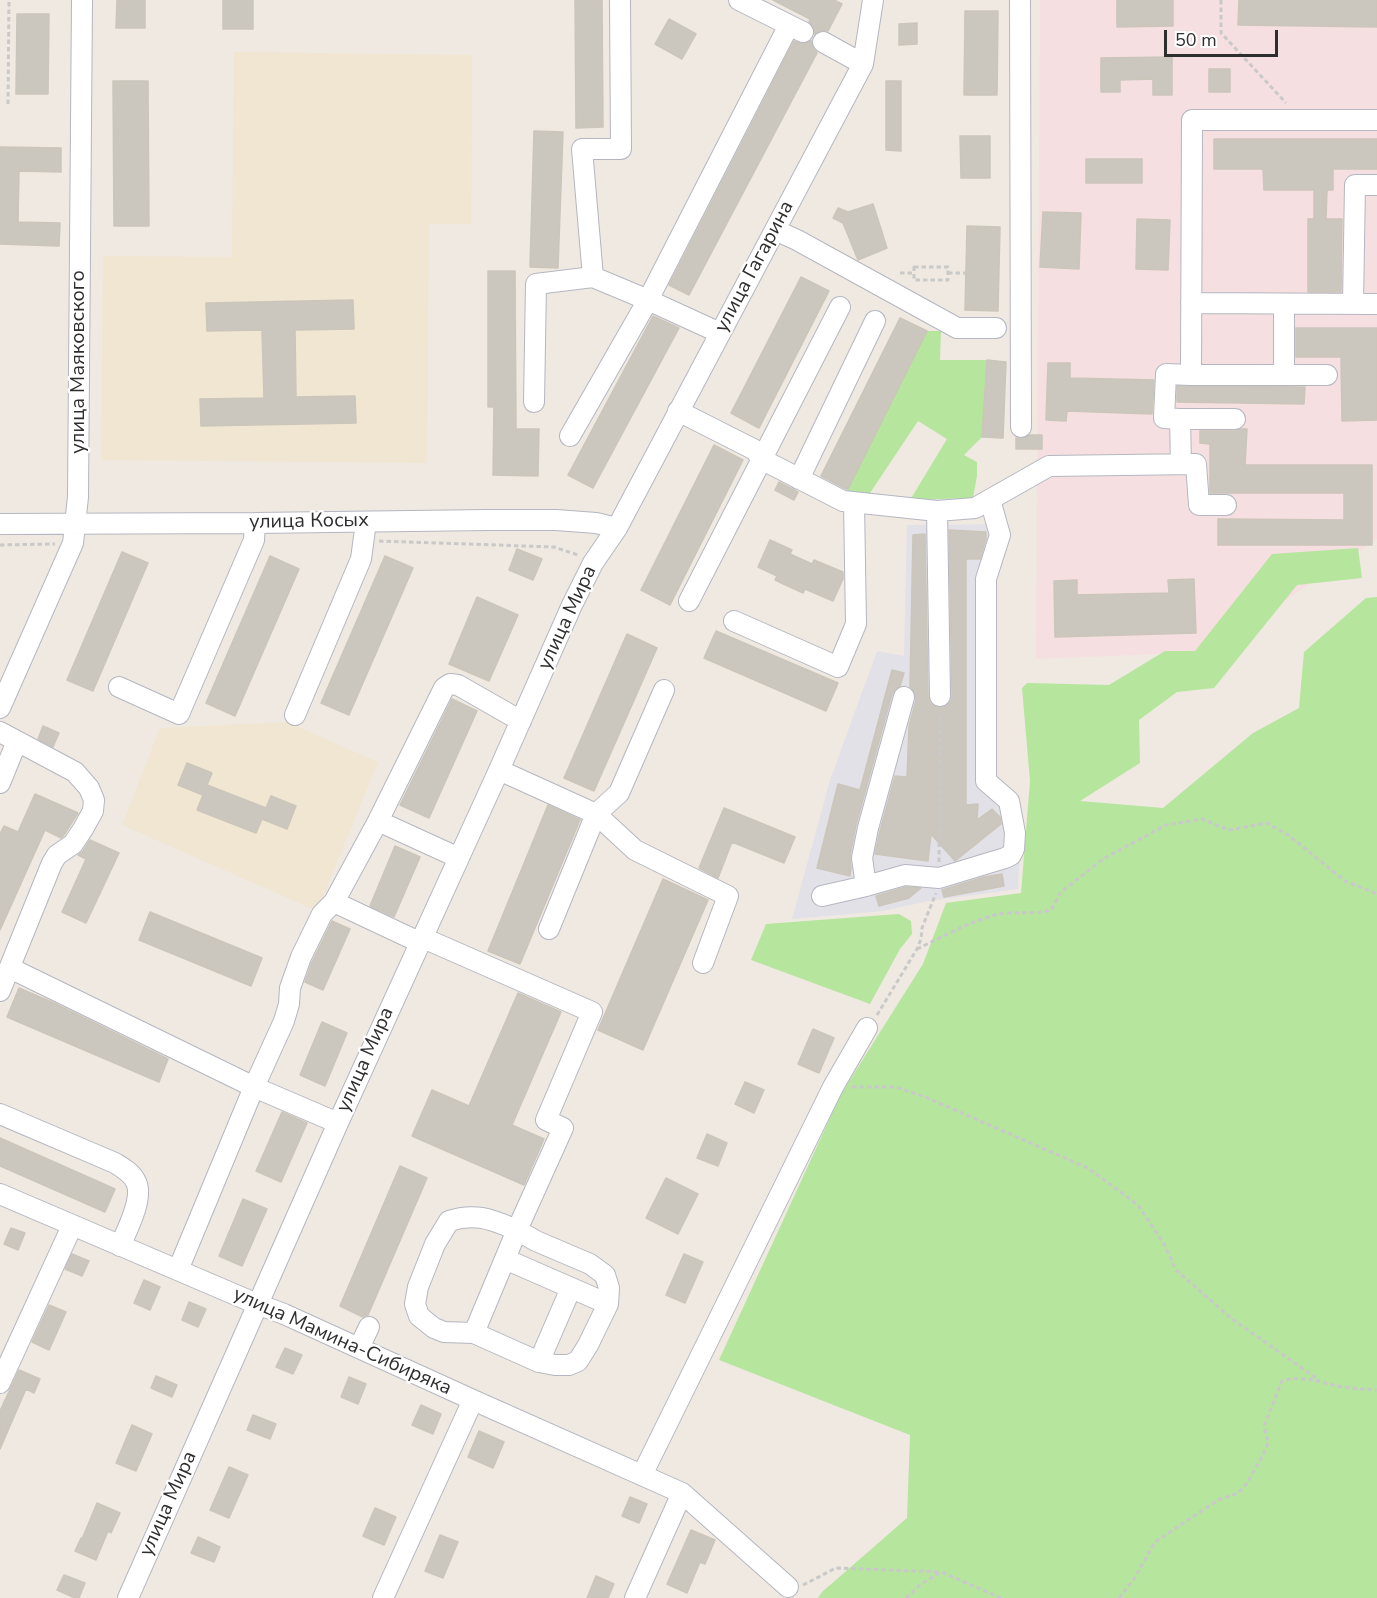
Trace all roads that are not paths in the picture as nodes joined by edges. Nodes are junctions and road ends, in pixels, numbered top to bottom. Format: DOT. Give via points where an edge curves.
graph roads {
  1 [pos="82,0"];
  2 [pos="738,0"];
  3 [pos="873,0"];
  4 [pos="1020,0"];
  5 [pos="621,1"];
  6 [pos="823,42"];
  7 [pos="864,64"];
  8 [pos="1377,120"];
  9 [pos="1377,184"];
  10 [pos="775,230"];
  11 [pos="593,277"];
  12 [pos="648,300"];
  13 [pos="1191,303"];
  14 [pos="1284,304"];
  15 [pos="1353,304"];
  16 [pos="1377,304"];
  17 [pos="840,307"];
  18 [pos="875,321"];
  19 [pos="996,328"];
  20 [pos="720,333"];
  21 [pos="1191,375"];
  22 [pos="1284,375"];
  23 [pos="1327,375"];
  24 [pos="534,402"];
  25 [pos="678,411"];
  26 [pos="1180,419"];
  27 [pos="1235,419"];
  28 [pos="1021,427"];
  29 [pos="570,436"];
  30 [pos="761,459"];
  31 [pos="1181,464"];
  32 [pos="799,479"];
  33 [pos="990,500"];
  34 [pos="854,503"];
  35 [pos="1226,505"];
  36 [pos="937,511"];
  37 [pos="255,523"];
  38 [pos="0,524"];
  39 [pos="616,528"];
  40 [pos="365,531"];
  41 [pos="74,533"];
  42 [pos="689,601"];
  43 [pos="734,621"];
  44 [pos="119,687"];
  45 [pos="664,690"];
  46 [pos="940,696"];
  47 [pos="904,697"];
  48 [pos="0,708"];
  49 [pos="296,715"];
  50 [pos="521,721"];
  51 [pos="9,736"];
  52 [pos="499,770"];
  53 [pos="0,783"];
  54 [pos="596,814"];
  55 [pos="378,821"];
  56 [pos="459,858"];
  57 [pos="866,886"];
  58 [pos="822,896"];
  59 [pos="334,903"];
  60 [pos="549,929"];
  61 [pos="420,940"];
  62 [pos="703,963"];
  63 [pos="10,968"];
  64 [pos="0,991"];
  65 [pos="867,1028"];
  66 [pos="254,1087"];
  67 [pos="0,1114"];
  68 [pos="338,1123"];
  69 [pos="0,1194"];
  70 [pos="72,1226"];
  71 [pos="517,1230"];
  72 [pos="120,1246"];
  73 [pos="505,1259"];
  74 [pos="178,1270"];
  75 [pos="571,1288"];
  76 [pos="257,1304"];
  77 [pos="608,1304"];
  78 [pos="369,1327"];
  79 [pos="474,1333"];
  80 [pos="359,1348"];
  81 [pos="539,1362"];
  82 [pos="0,1383"];
  83 [pos="472,1400"];
  84 [pos="642,1475"];
  85 [pos="682,1493"];
  86 [pos="795,1586"];
  87 [pos="128,1598"];
  88 [pos="383,1598"];
  89 [pos="635,1598"];
  1 -- 41 [label="street, улица Маяковского" via="78,497"];
  2 -- 12 [label="street" via="796,29"];
  3 -- 7 [label="street, улица Гагарина"];
  4 -- 28 [label="street"];
  5 -- 11 [label="street" via="621,149 582,149"];
  6 -- 7 [label="street"];
  7 -- 10 [label="street, улица Гагарина"];
  8 -- 13 [label="street" via="1191,120"];
  9 -- 15 [label="street" via="1355,185"];
  10 -- 19 [label="street" via="957,328"];
  10 -- 20 [label="street, улица Гагарина"];
  11 -- 12 [label="street"];
  11 -- 24 [label="street" via="536,284"];
  12 -- 20 [label="street"];
  12 -- 29 [label="street"];
  13 -- 14 [label="street"];
  13 -- 21 [label="street"];
  14 -- 15 [label="street"];
  14 -- 22 [label="street"];
  15 -- 16 [label="street"];
  17 -- 30 [label="street"];
  18 -- 32 [label="street"];
  20 -- 25 [label="street, улица Гагарина"];
  21 -- 22 [label="street"];
  21 -- 26 [label="street" via="1166,374 1164,418"];
  22 -- 23 [label="street"];
  25 -- 30 [label="street" via="755,450"];
  25 -- 39 [label="street, улица Гагарина"];
  26 -- 27 [label="street"];
  26 -- 31 [label="street"];
  30 -- 32 [label="street"];
  30 -- 42 [label="street"];
  31 -- 33 [label="street" via="1048,466"];
  31 -- 35 [label="street" via="1196,464 1199,505"];
  32 -- 34 [label="street"];
  33 -- 36 [label="street" via="975,508"];
  33 -- 57 [label="street" via="1000,535 986,579 986,781 1009,801 1014,849 1005,858 939,878 905,874"];
  34 -- 36 [label="street"];
  34 -- 43 [label="street" via="856,624 838,667"];
  36 -- 46 [label="street"];
  37 -- 40 [label="street, улица Косых"];
  37 -- 41 [label="street, улица Косых"];
  37 -- 44 [label="street" via="254,540 179,714"];
  38 -- 41 [label="street, улица Косых"];
  39 -- 40 [label="street, улица Косых" via="556,520 489,520"];
  39 -- 50 [label="street, улица Мира" via="572,604"];
  40 -- 49 [label="street" via="361,559"];
  41 -- 48 [label="street, улица Маяковского"];
  45 -- 54 [label="street" via="620,793"];
  47 -- 57 [label="street" via="868,828 862,858"];
  50 -- 52 [label="street, улица Мира"];
  50 -- 55 [label="street" via="458,685 444,688"];
  51 -- 53 [label="street"];
  51 -- 63 [label="street" via="75,772 94,800 83,830 52,863"];
  52 -- 54 [label="street"];
  52 -- 56 [label="street, улица Мира"];
  54 -- 60 [label="street"];
  54 -- 62 [label="street" via="635,850 728,896"];
  55 -- 56 [label="street"];
  55 -- 59 [label="street"];
  56 -- 61 [label="street, улица Мира"];
  57 -- 58 [label="street"];
  59 -- 61 [label="street"];
  59 -- 66 [label="street" via="322,914 301,957 284,1021"];
  61 -- 68 [label="street, улица Мира"];
  61 -- 71 [label="street" via="592,1012 546,1120 563,1128"];
  63 -- 64 [label="street"];
  63 -- 66 [label="street"];
  65 -- 84 [label="street" via="833,1087"];
  66 -- 68 [label="street"];
  66 -- 74 [label="street"];
  67 -- 72 [label="street" via="115,1162 129,1172 137,1183 139,1198"];
  68 -- 76 [label="street, улица Мира"];
  69 -- 70 [label="street, улица Мамина-Сибиряка"];
  70 -- 72 [label="street, улица Мамина-Сибиряка"];
  70 -- 82 [label="street"];
  71 -- 73 [label="street"];
  71 -- 77 [label="street" via="590,1263 605,1275"];
  71 -- 79 [label="street" via="491,1220 462,1217 449,1221 435,1245 414,1304 419,1316 444,1332"];
  72 -- 74 [label="street, улица Мамина-Сибиряка"];
  73 -- 75 [label="street"];
  73 -- 79 [label="street"];
  74 -- 76 [label="street, улица Мамина-Сибиряка"];
  75 -- 77 [label="street"];
  75 -- 81 [label="street"];
  76 -- 80 [label="street, улица Мамина-Сибиряка"];
  76 -- 87 [label="street, улица Мира"];
  77 -- 81 [label="street" via="578,1361 569,1365"];
  78 -- 80 [label="street"];
  79 -- 81 [label="street"];
  80 -- 83 [label="street, улица Мамина-Сибиряка"];
  83 -- 84 [label="street, улица Мамина-Сибиряка"];
  83 -- 88 [label="street"];
  84 -- 85 [label="street, улица Мамина-Сибиряка"];
  85 -- 86 [label="street, улица Мамина-Сибиряка"];
  85 -- 89 [label="street"];
}
